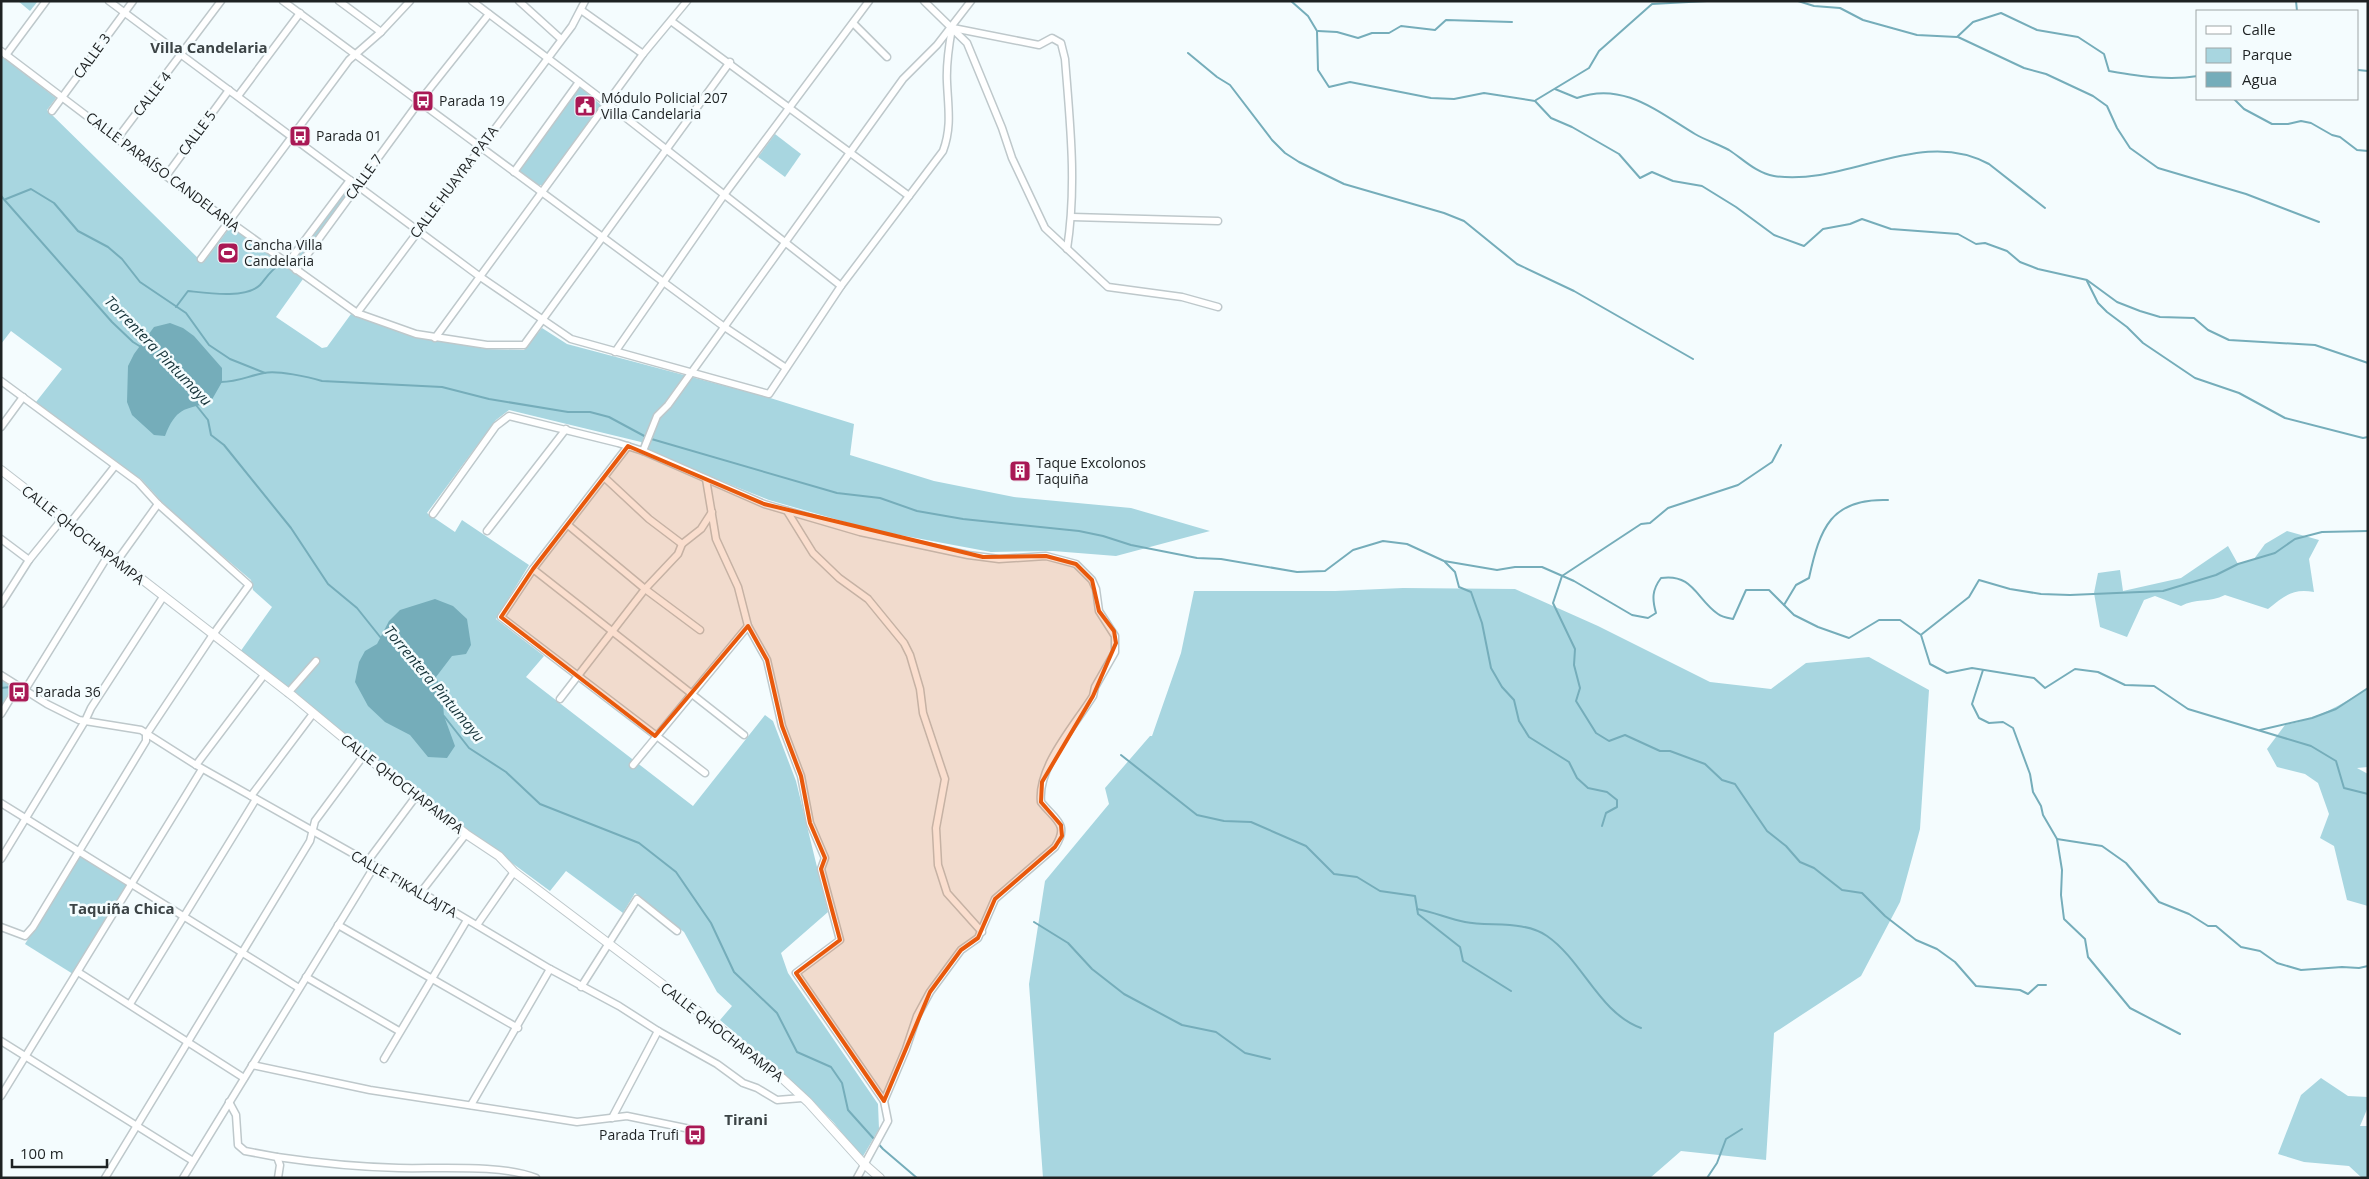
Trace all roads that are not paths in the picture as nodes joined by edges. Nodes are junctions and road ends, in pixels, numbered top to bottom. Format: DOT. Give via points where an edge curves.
graph roads {
  1 [pos="46,1"];
  2 [pos="109,1"];
  3 [pos="133,1"];
  4 [pos="221,1"];
  5 [pos="283,1"];
  6 [pos="339,1"];
  7 [pos="410,1"];
  8 [pos="472,1"];
  9 [pos="519,1"];
  10 [pos="585,1"];
  11 [pos="674,1"];
  12 [pos="687,1"];
  13 [pos="869,1"];
  14 [pos="924,1"];
  15 [pos="971,1"];
  16 [pos="681,8"];
  17 [pos="581,10"];
  18 [pos="124,13"];
  19 [pos="300,13"];
  20 [pos="489,14"];
  21 [pos="671,21"];
  22 [pos="853,23"];
  23 [pos="952,28"];
  24 [pos="381,32"];
  25 [pos="561,40"];
  26 [pos="4,53"];
  27 [pos="643,54"];
  28 [pos="182,56"];
  29 [pos="357,56"];
  30 [pos="887,57"];
  31 [pos="546,58"];
  32 [pos="730,62"];
  33 [pos="579,82"];
  34 [pos="229,90"];
  35 [pos="238,96"];
  36 [pos="62,97"];
  37 [pos="419,102"];
  38 [pos="607,103"];
  39 [pos="790,107"];
  40 [pos="52,110"];
  41 [pos="292,136"];
  42 [pos="117,139"];
  43 [pos="480,147"];
  44 [pos="666,150"];
  45 [pos="849,153"];
  46 [pos="514,172"];
  47 [pos="166,176"];
  48 [pos="350,180"];
  49 [pos="358,185"];
  50 [pos="540,192"];
  51 [pos="724,195"];
  52 [pos="909,196"];
  53 [pos="1072,217"];
  54 [pos="1218,221"];
  55 [pos="230,222"];
  56 [pos="418,230"];
  57 [pos="603,237"];
  58 [pos="784,241"];
  59 [pos="1067,249"];
  60 [pos="201,259"];
  61 [pos="287,264"];
  62 [pos="296,270"];
  63 [pos="479,276"];
  64 [pos="664,282"];
  65 [pos="841,286"];
  66 [pos="1218,307"];
  67 [pos="357,313"];
  68 [pos="543,320"];
  69 [pos="723,326"];
  70 [pos="435,338"];
  71 [pos="615,352"];
  72 [pos="786,368"];
  73 [pos="690,372"];
  74 [pos="1,381"];
  75 [pos="23,397"];
  76 [pos="1,427"];
  77 [pos="566,429"];
  78 [pos="628,446"];
  79 [pos="643,451"];
  80 [pos="115,466"];
  81 [pos="1,470"];
  82 [pos="604,478"];
  83 [pos="706,479"];
  84 [pos="158,504"];
  85 [pos="787,510"];
  86 [pos="712,512"];
  87 [pos="433,514"];
  88 [pos="63,518"];
  89 [pos="70,523"];
  90 [pos="568,525"];
  91 [pos="487,531"];
  92 [pos="1,539"];
  93 [pos="682,544"];
  94 [pos="109,554"];
  95 [pos="29,560"];
  96 [pos="117,561"];
  97 [pos="533,568"];
  98 [pos="645,589"];
  99 [pos="163,597"];
  100 [pos="1,604"];
  101 [pos="748,626"];
  102 [pos="700,630"];
  103 [pos="610,632"];
  104 [pos="212,636"];
  105 [pos="316,661"];
  106 [pos="1,675"];
  107 [pos="264,675"];
  108 [pos="578,677"];
  109 [pos="18,686"];
  110 [pos="26,690"];
  111 [pos="288,693"];
  112 [pos="690,694"];
  113 [pos="560,699"];
  114 [pos="1,714"];
  115 [pos="312,714"];
  116 [pos="85,721"];
  117 [pos="146,735"];
  118 [pos="744,735"];
  119 [pos="655,736"];
  120 [pos="364,755"];
  121 [pos="633,765"];
  122 [pos="199,767"];
  123 [pos="705,773"];
  124 [pos="417,795"];
  125 [pos="253,798"];
  126 [pos="1,803"];
  127 [pos="26,818"];
  128 [pos="312,830"];
  129 [pos="466,834"];
  130 [pos="78,850"];
  131 [pos="1,858"];
  132 [pos="367,862"];
  133 [pos="374,867"];
  134 [pos="514,872"];
  135 [pos="131,882"];
  136 [pos="421,892"];
  137 [pos="184,917"];
  138 [pos="467,920"];
  139 [pos="338,925"];
  140 [pos="477,925"];
  141 [pos="1,927"];
  142 [pos="677,931"];
  143 [pos="982,932"];
  144 [pos="607,944"];
  145 [pos="243,954"];
  146 [pos="550,970"];
  147 [pos="78,972"];
  148 [pos="306,977"];
  149 [pos="431,979"];
  150 [pos="581,987"];
  151 [pos="299,988"];
  152 [pos="130,1004"];
  153 [pos="518,1028"];
  154 [pos="399,1031"];
  155 [pos="658,1031"];
  156 [pos="1,1042"];
  157 [pos="187,1043"];
  158 [pos="26,1057"];
  159 [pos="384,1059"];
  160 [pos="252,1065"];
  161 [pos="244,1078"];
  162 [pos="1,1096"];
  163 [pos="802,1098"];
  164 [pos="884,1101"];
  165 [pos="229,1102"];
  166 [pos="471,1105"];
  167 [pos="612,1118"];
  168 [pos="136,1126"];
  169 [pos="690,1129"];
  170 [pos="277,1157"];
  171 [pos="865,1160"];
  172 [pos="193,1161"];
  173 [pos="105,1178"];
  174 [pos="183,1178"];
  175 [pos="278,1178"];
  176 [pos="536,1178"];
  177 [pos="857,1178"];
  178 [pos="880,1178"];
  1 -- 26 [label="street"];
  2 -- 18 [label="street"];
  3 -- 18 [label="street, CALLE 3"];
  4 -- 28 [label="street, CALLE 4"];
  5 -- 19 [label="street"];
  6 -- 24 [label="street"];
  7 -- 24 [label="street"];
  8 -- 20 [label="street"];
  9 -- 25 [label="street"];
  10 -- 17 [label="street, CALLE HUAYRA PATA"];
  11 -- 16 [label="street"];
  12 -- 16 [label="street"];
  13 -- 22 [label="street"];
  14 -- 23 [label="street"];
  15 -- 23 [label="street"];
  16 -- 21 [label="street"];
  17 -- 25 [label="street, CALLE HUAYRA PATA"];
  17 -- 27 [label="street"];
  18 -- 28 [label="street"];
  18 -- 36 [label="street, CALLE 3"];
  19 -- 29 [label="street"];
  19 -- 35 [label="street"];
  20 -- 31 [label="street"];
  20 -- 37 [label="street, CALLE 7"];
  21 -- 27 [label="street"];
  21 -- 32 [label="street"];
  22 -- 30 [label="street"];
  22 -- 39 [label="street"];
  23 -- 45 [label="street" via="903,79"];
  23 -- 52 [label="street" via="947,82 951,112 947,142"];
  23 -- 53 [label="street" via="1039,45 1052,38 1061,43 1074,161"];
  23 -- 59 [label="street" via="967,43 1012,158 1045,228"];
  24 -- 29 [label="street"];
  25 -- 31 [label="street, CALLE HUAYRA PATA"];
  26 -- 36 [label="street, CALLE PARAÍSO CANDELARIA"];
  27 -- 38 [label="street"];
  28 -- 34 [label="street"];
  28 -- 42 [label="street, CALLE 4"];
  29 -- 37 [label="street"];
  29 -- 41 [label="street" via="349,60"];
  31 -- 33 [label="street"];
  31 -- 43 [label="street, CALLE HUAYRA PATA"];
  32 -- 39 [label="street"];
  32 -- 44 [label="street"];
  33 -- 38 [label="street"];
  33 -- 46 [label="street"];
  34 -- 35 [label="street"];
  34 -- 47 [label="street, CALLE 5"];
  35 -- 41 [label="street"];
  36 -- 40 [label="street, CALLE 3"];
  36 -- 42 [label="street, CALLE PARAÍSO CANDELARIA"];
  37 -- 43 [label="street"];
  37 -- 49 [label="street, CALLE 7"];
  38 -- 44 [label="street"];
  38 -- 50 [label="street"];
  39 -- 45 [label="street"];
  39 -- 51 [label="street"];
  41 -- 48 [label="street"];
  41 -- 55 [label="street"];
  42 -- 47 [label="street, CALLE PARAÍSO CANDELARIA"];
  43 -- 46 [label="street"];
  43 -- 56 [label="street, CALLE HUAYRA PATA"];
  44 -- 51 [label="street"];
  44 -- 57 [label="street"];
  45 -- 52 [label="street"];
  45 -- 58 [label="street"];
  46 -- 50 [label="street"];
  47 -- 55 [label="street, CALLE PARAÍSO CANDELARIA"];
  48 -- 49 [label="street"];
  48 -- 61 [label="street, CALLE 7"];
  49 -- 56 [label="street"];
  49 -- 62 [label="street, CALLE 7"];
  50 -- 57 [label="street"];
  50 -- 63 [label="street"];
  51 -- 58 [label="street"];
  51 -- 64 [label="street"];
  52 -- 65 [label="street"];
  53 -- 54 [label="street"];
  53 -- 59 [label="street"];
  55 -- 60 [label="street"];
  55 -- 61 [label="street, CALLE PARAÍSO CANDELARIA"];
  56 -- 63 [label="street"];
  56 -- 67 [label="street, CALLE HUAYRA PATA"];
  57 -- 64 [label="street"];
  57 -- 68 [label="street"];
  58 -- 65 [label="street"];
  58 -- 69 [label="street"];
  59 -- 66 [label="street" via="1108,287 1182,297"];
  61 -- 62 [label="street, CALLE PARAÍSO CANDELARIA"];
  62 -- 67 [label="street, CALLE PARAÍSO CANDELARIA"];
  63 -- 68 [label="street"];
  63 -- 70 [label="street"];
  64 -- 69 [label="street"];
  64 -- 71 [label="street"];
  65 -- 72 [label="street"];
  67 -- 70 [label="street, CALLE PARAÍSO CANDELARIA" via="408,332"];
  68 -- 70 [label="street, CALLE PARAÍSO CANDELARIA" via="524,345 487,345"];
  68 -- 71 [label="street" via="571,339"];
  69 -- 72 [label="street"];
  69 -- 73 [label="street"];
  71 -- 73 [label="street"];
  72 -- 73 [label="street" via="769,394"];
  73 -- 79 [label="street" via="657,416"];
  74 -- 75 [label="street"];
  75 -- 76 [label="street"];
  75 -- 80 [label="street"];
  77 -- 78 [label="street"];
  77 -- 87 [label="street" via="509,416 500,422"];
  77 -- 91 [label="street"];
  78 -- 79 [label="street"];
  78 -- 82 [label="street"];
  79 -- 83 [label="street"];
  80 -- 84 [label="street" via="138,482"];
  80 -- 89 [label="street"];
  81 -- 88 [label="street, CALLE QHOCHAPAMPA"];
  82 -- 90 [label="street"];
  82 -- 93 [label="street"];
  83 -- 85 [label="street" via="764,504"];
  83 -- 86 [label="street"];
  84 -- 96 [label="street"];
  84 -- 104 [label="street" via="249,585"];
  85 -- 143 [label="street" via="813,553 868,599 904,642 945,779 936,828 938,865 947,893"];
  85 -- 143 [label="street" via="860,532 962,554 999,558 1046,556 1076,564 1092,580 1099,611 1115,636 1115,652 1042,782 1040,802 1061,825 1062,836 1049,853 995,899"];
  86 -- 93 [label="street" via="701,528"];
  86 -- 101 [label="street" via="716,539 738,587"];
  88 -- 89 [label="street, CALLE QHOCHAPAMPA"];
  88 -- 95 [label="street"];
  89 -- 94 [label="street, CALLE QHOCHAPAMPA"];
  90 -- 97 [label="street"];
  90 -- 98 [label="street"];
  92 -- 95 [label="street"];
  93 -- 98 [label="street" via="678,554"];
  94 -- 96 [label="street, CALLE QHOCHAPAMPA"];
  94 -- 110 [label="street"];
  95 -- 100 [label="street"];
  96 -- 99 [label="street, CALLE QHOCHAPAMPA"];
  97 -- 103 [label="street"];
  97 -- 108 [label="street" via="501,617"];
  98 -- 102 [label="street"];
  98 -- 103 [label="street"];
  99 -- 104 [label="street, CALLE QHOCHAPAMPA"];
  99 -- 116 [label="street"];
  101 -- 112 [label="street"];
  101 -- 164 [label="street" via="767,660 782,726 801,776 810,823 825,858 821,869 840,940 796,973"];
  103 -- 108 [label="street"];
  103 -- 112 [label="street"];
  104 -- 107 [label="street, CALLE QHOCHAPAMPA"];
  104 -- 117 [label="street"];
  105 -- 111 [label="street"];
  106 -- 109 [label="street, CALLE T'IKALLAJTA"];
  107 -- 111 [label="street, CALLE QHOCHAPAMPA"];
  107 -- 122 [label="street"];
  108 -- 113 [label="street"];
  108 -- 119 [label="street"];
  109 -- 110 [label="street, CALLE T'IKALLAJTA"];
  109 -- 114 [label="street"];
  110 -- 116 [label="street, CALLE T'IKALLAJTA" via="47,704"];
  111 -- 115 [label="street, CALLE QHOCHAPAMPA"];
  112 -- 118 [label="street"];
  112 -- 119 [label="street"];
  115 -- 120 [label="street, CALLE QHOCHAPAMPA"];
  115 -- 125 [label="street"];
  116 -- 117 [label="street, CALLE T'IKALLAJTA" via="141,730"];
  116 -- 127 [label="street"];
  117 -- 122 [label="street, CALLE T'IKALLAJTA"];
  117 -- 130 [label="street" via="146,741"];
  119 -- 121 [label="street"];
  119 -- 123 [label="street"];
  120 -- 124 [label="street, CALLE QHOCHAPAMPA"];
  120 -- 128 [label="street" via="315,821"];
  122 -- 125 [label="street, CALLE T'IKALLAJTA"];
  122 -- 135 [label="street"];
  124 -- 129 [label="street, CALLE QHOCHAPAMPA"];
  124 -- 132 [label="street"];
  125 -- 128 [label="street, CALLE T'IKALLAJTA"];
  125 -- 137 [label="street"];
  126 -- 127 [label="street"];
  127 -- 130 [label="street"];
  127 -- 131 [label="street"];
  128 -- 132 [label="street, CALLE T'IKALLAJTA"];
  128 -- 145 [label="street" via="310,841"];
  129 -- 134 [label="street, CALLE QHOCHAPAMPA" via="499,856"];
  129 -- 136 [label="street"];
  130 -- 135 [label="street"];
  130 -- 141 [label="street" via="25,936"];
  132 -- 133 [label="street, CALLE T'IKALLAJTA"];
  133 -- 136 [label="street, CALLE T'IKALLAJTA"];
  133 -- 139 [label="street"];
  134 -- 140 [label="street"];
  134 -- 144 [label="street, CALLE QHOCHAPAMPA"];
  135 -- 137 [label="street"];
  135 -- 147 [label="street"];
  136 -- 138 [label="street, CALLE T'IKALLAJTA"];
  137 -- 145 [label="street"];
  137 -- 152 [label="street"];
  138 -- 140 [label="street, CALLE T'IKALLAJTA"];
  138 -- 149 [label="street"];
  139 -- 148 [label="street"];
  139 -- 149 [label="street"];
  140 -- 146 [label="street, CALLE T'IKALLAJTA"];
  142 -- 144 [label="street" via="637,899"];
  143 -- 164 [label="street" via="971,945 961,950 930,992 917,1016"];
  144 -- 150 [label="street"];
  144 -- 163 [label="street, CALLE QHOCHAPAMPA" via="711,1021"];
  145 -- 151 [label="street"];
  145 -- 157 [label="street"];
  146 -- 150 [label="street, CALLE T'IKALLAJTA"];
  146 -- 153 [label="street"];
  147 -- 152 [label="street"];
  147 -- 158 [label="street"];
  148 -- 151 [label="street"];
  148 -- 154 [label="street"];
  149 -- 153 [label="street"];
  149 -- 154 [label="street"];
  150 -- 155 [label="street, CALLE T'IKALLAJTA"];
  151 -- 160 [label="street"];
  152 -- 157 [label="street"];
  153 -- 166 [label="street"];
  154 -- 159 [label="street"];
  155 -- 163 [label="street, CALLE T'IKALLAJTA" via="777,1100"];
  155 -- 167 [label="street"];
  156 -- 158 [label="street"];
  157 -- 161 [label="street"];
  157 -- 168 [label="street"];
  158 -- 162 [label="street"];
  158 -- 168 [label="street"];
  160 -- 161 [label="street"];
  160 -- 166 [label="street" via="370,1090"];
  161 -- 165 [label="street"];
  163 -- 171 [label="street, CALLE QHOCHAPAMPA"];
  164 -- 171 [label="street" via="888,1121"];
  165 -- 170 [label="street" via="236,1115 238,1145 245,1151"];
  165 -- 172 [label="street"];
  166 -- 167 [label="street" via="577,1122"];
  167 -- 169 [label="street" via="627,1116"];
  168 -- 172 [label="street"];
  168 -- 173 [label="street"];
  170 -- 175 [label="street" via="280,1165"];
  170 -- 176 [label="street" via="334,1165 488,1170"];
  171 -- 177 [label="street"];
  171 -- 178 [label="street, CALLE QHOCHAPAMPA"];
  172 -- 174 [label="street"];
}
